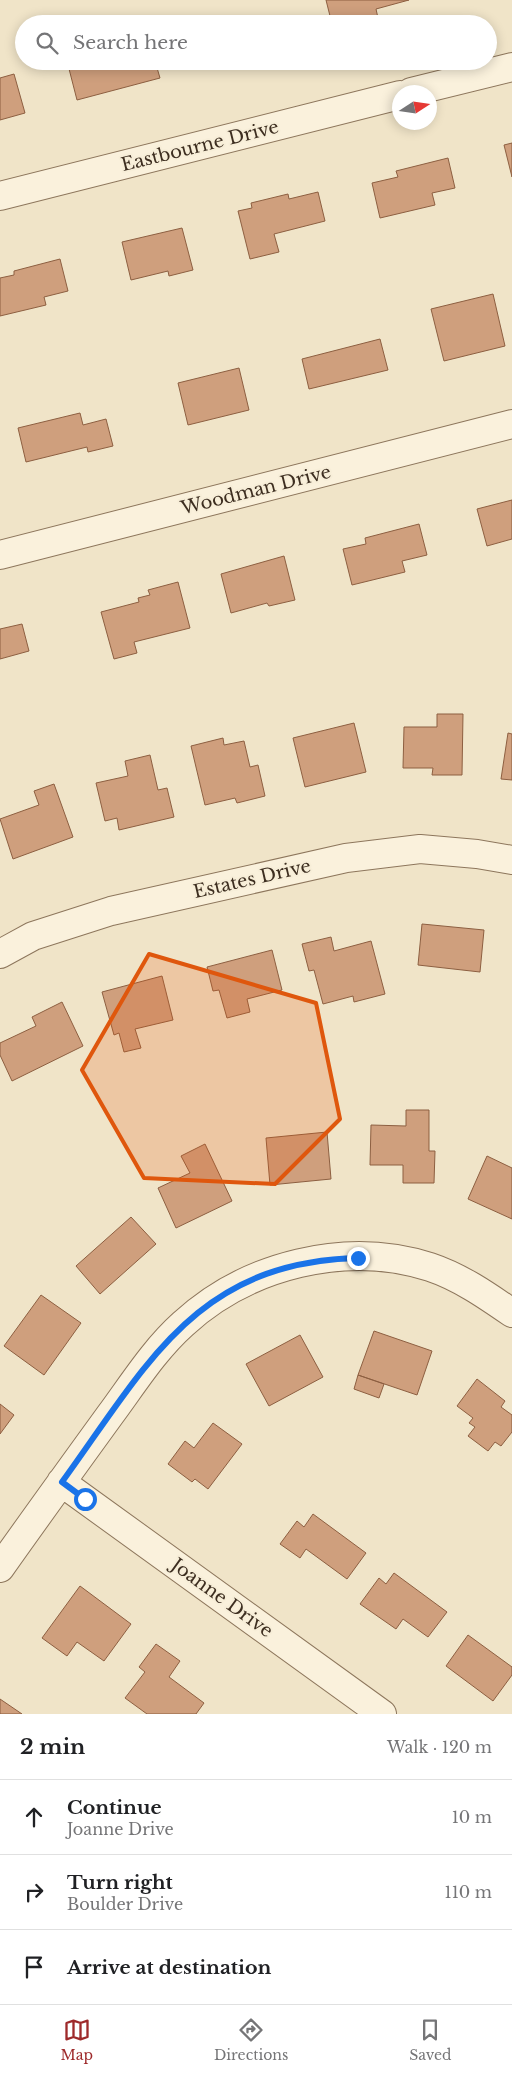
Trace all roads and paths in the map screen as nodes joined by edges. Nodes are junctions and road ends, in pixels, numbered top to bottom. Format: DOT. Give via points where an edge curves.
graph roads {
  1 [pos="512,67"];
  2 [pos="437,86"];
  3 [pos="392,97"];
  4 [pos="0,196"];
  5 [pos="512,424"];
  6 [pos="0,555"];
  7 [pos="512,860"];
  8 [pos="0,954"];
  9 [pos="512,1313"];
  10 [pos="62,1482"];
  11 [pos="0,1568"];
  12 [pos="382,1714"];
  1 -- 2 [label="street"];
  3 -- 4 [label="street, Eastbourne Drive"];
  5 -- 6 [label="street, Woodman Drive"];
  7 -- 8 [label="street, Estates Drive" via="420,849 346,858 111,910 33,936"];
  9 -- 10 [label="street" via="489,1296 448,1274 404,1261 328,1258 276,1270 227,1292 183,1324 151,1359"];
  10 -- 11 [label="street"];
  10 -- 12 [label="street, Joanne Drive"];
}
